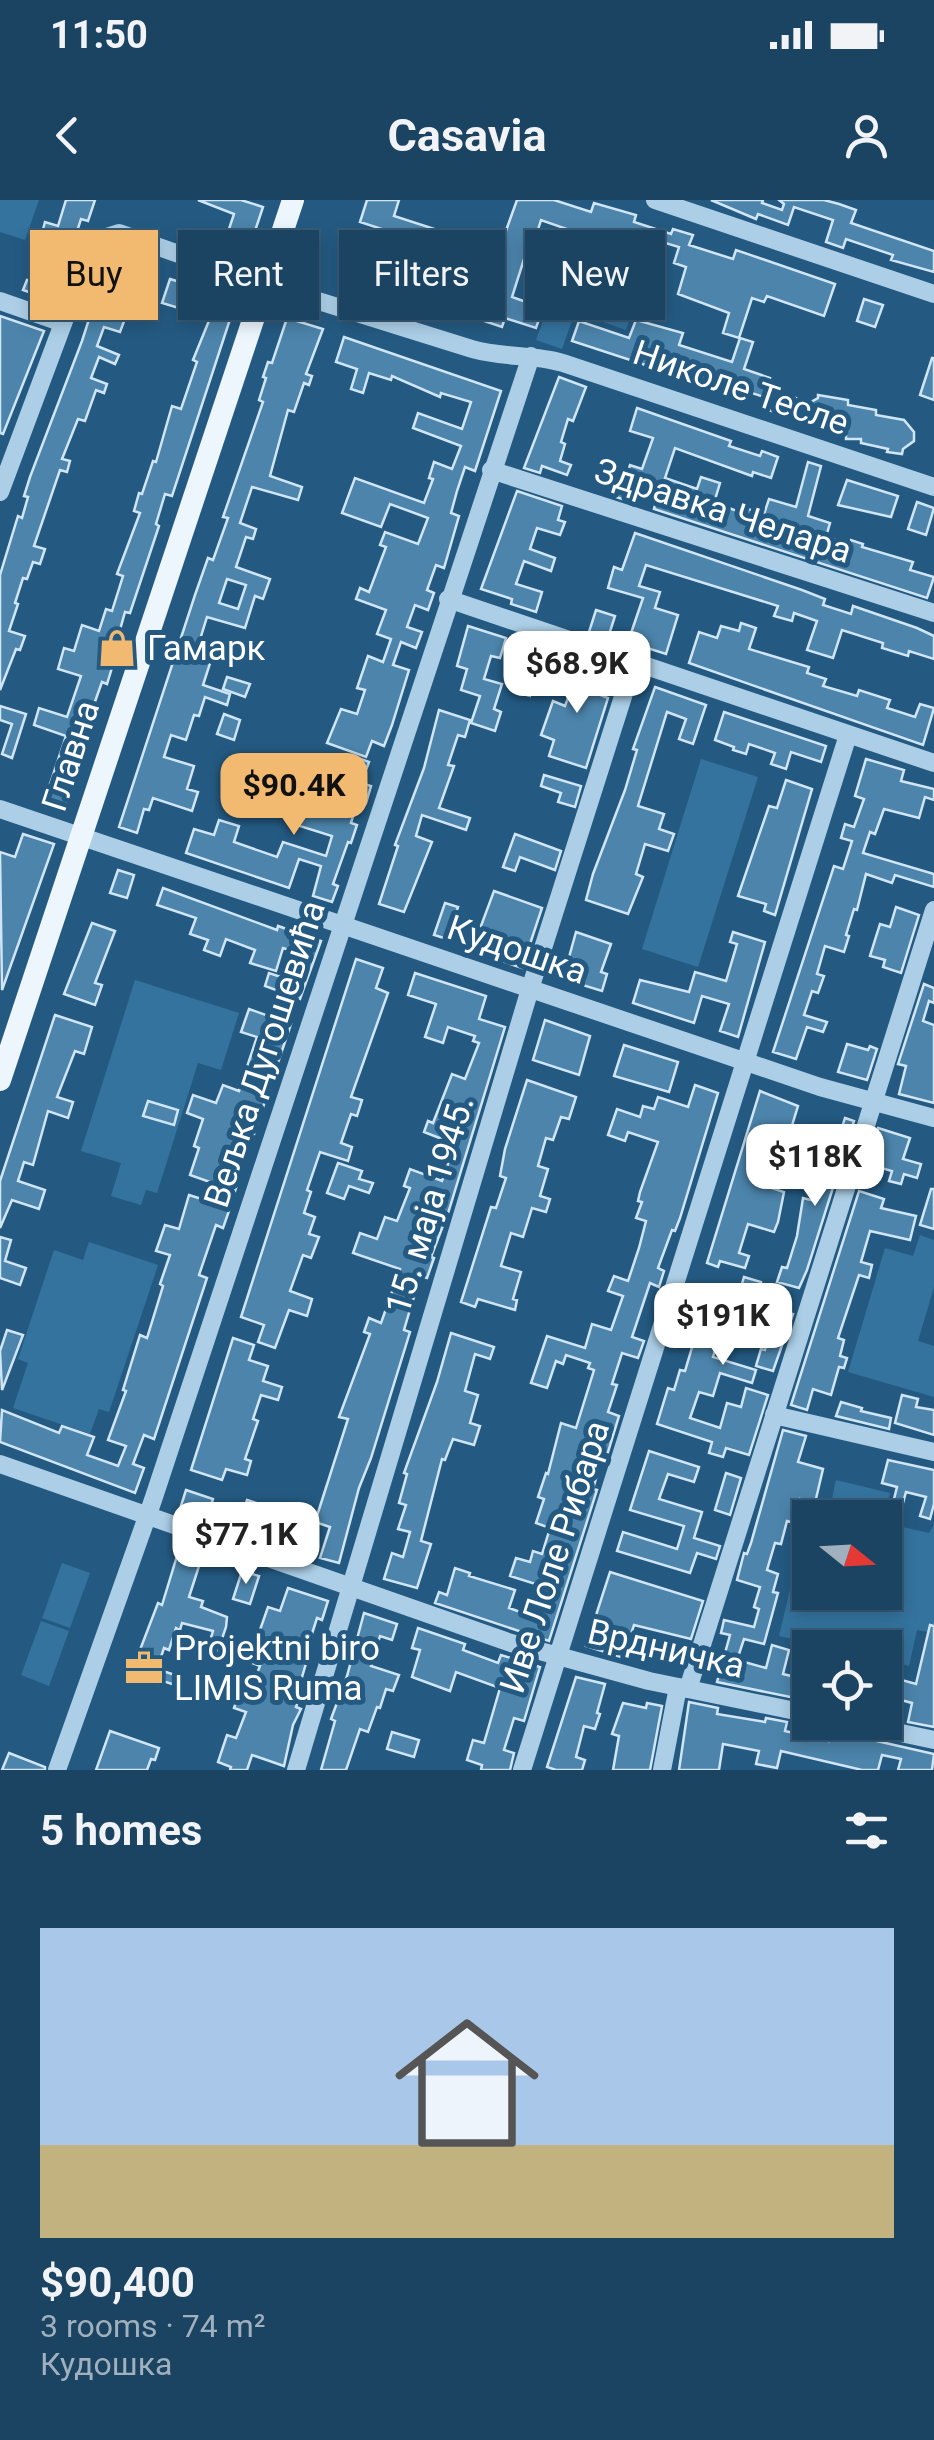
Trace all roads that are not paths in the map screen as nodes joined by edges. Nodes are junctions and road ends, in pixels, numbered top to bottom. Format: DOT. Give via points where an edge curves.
graph roads {
  1 [pos="293,200"];
  2 [pos="656,200"];
  3 [pos="283,230"];
  4 [pos="178,254"];
  5 [pos="934,294"];
  6 [pos="0,301"];
  7 [pos="319,301"];
  8 [pos="252,320"];
  9 [pos="63,323"];
  10 [pos="530,356"];
  11 [pos="491,470"];
  12 [pos="932,480"];
  13 [pos="2,481"];
  14 [pos="448,600"];
  15 [pos="934,613"];
  16 [pos="634,662"];
  17 [pos="848,735"];
  18 [pos="934,763"];
  19 [pos="0,809"];
  20 [pos="81,837"];
  21 [pos="934,910"];
  22 [pos="342,924"];
  23 [pos="926,965"];
  24 [pos="530,989"];
  25 [pos="744,1060"];
  26 [pos="0,1080"];
  27 [pos="872,1103"];
  28 [pos="934,1118"];
  29 [pos="774,1415"];
  30 [pos="934,1452"];
  31 [pos="0,1464"];
  32 [pos="147,1517"];
  33 [pos="348,1588"];
  34 [pos="558,1657"];
  35 [pos="683,1688"];
  36 [pos="792,1710"];
  37 [pos="902,1733"];
  38 [pos="934,1740"];
  39 [pos="57,1770"];
  40 [pos="296,1770"];
  41 [pos="522,1770"];
  42 [pos="662,1770"];
  1 -- 3 [label="main road, Главна"];
  2 -- 5 [label="street"];
  4 -- 9 [label="street, Николе Тесле" via="119,233 96,244"];
  6 -- 9 [label="street"];
  7 -- 10 [label="street, Николе Тесле" via="472,350"];
  8 -- 20 [label="main road, Главна"];
  9 -- 13 [label="street"];
  10 -- 11 [label="street, Вељка Дугошевића"];
  10 -- 12 [label="street, Николе Тесле"];
  11 -- 14 [label="street, Вељка Дугошевића"];
  11 -- 15 [label="street, Здравка Челара"];
  14 -- 16 [label="street"];
  14 -- 22 [label="street, Вељка Дугошевића"];
  16 -- 17 [label="street"];
  16 -- 24 [label="street, 15. маја 1945."];
  17 -- 18 [label="street"];
  17 -- 25 [label="street, Иве Лоле Рибара"];
  19 -- 20 [label="street, Кудошка"];
  20 -- 22 [label="street, Кудошка"];
  20 -- 26 [label="main road, Главна"];
  21 -- 23 [label="street"];
  22 -- 24 [label="street, Кудошка"];
  22 -- 32 [label="street, Вељка Дугошевића"];
  23 -- 27 [label="street"];
  24 -- 25 [label="street, Кудошка"];
  24 -- 33 [label="street, 15. маја 1945."];
  25 -- 27 [label="street, Кудошка"];
  25 -- 34 [label="street, Иве Лоле Рибара"];
  27 -- 28 [label="street, Кудошка"];
  27 -- 29 [label="street"];
  29 -- 30 [label="street"];
  29 -- 35 [label="street"];
  31 -- 32 [label="street, Врдничка"];
  32 -- 33 [label="street, Врдничка"];
  32 -- 39 [label="street, Вељка Дугошевића"];
  33 -- 34 [label="street, Врдничка"];
  33 -- 40 [label="street, 15. маја 1945."];
  34 -- 35 [label="street, Врдничка"];
  34 -- 41 [label="street, Иве Лоле Рибара"];
  35 -- 36 [label="street, Врдничка"];
  35 -- 42 [label="street"];
  37 -- 38 [label="street"];
}
